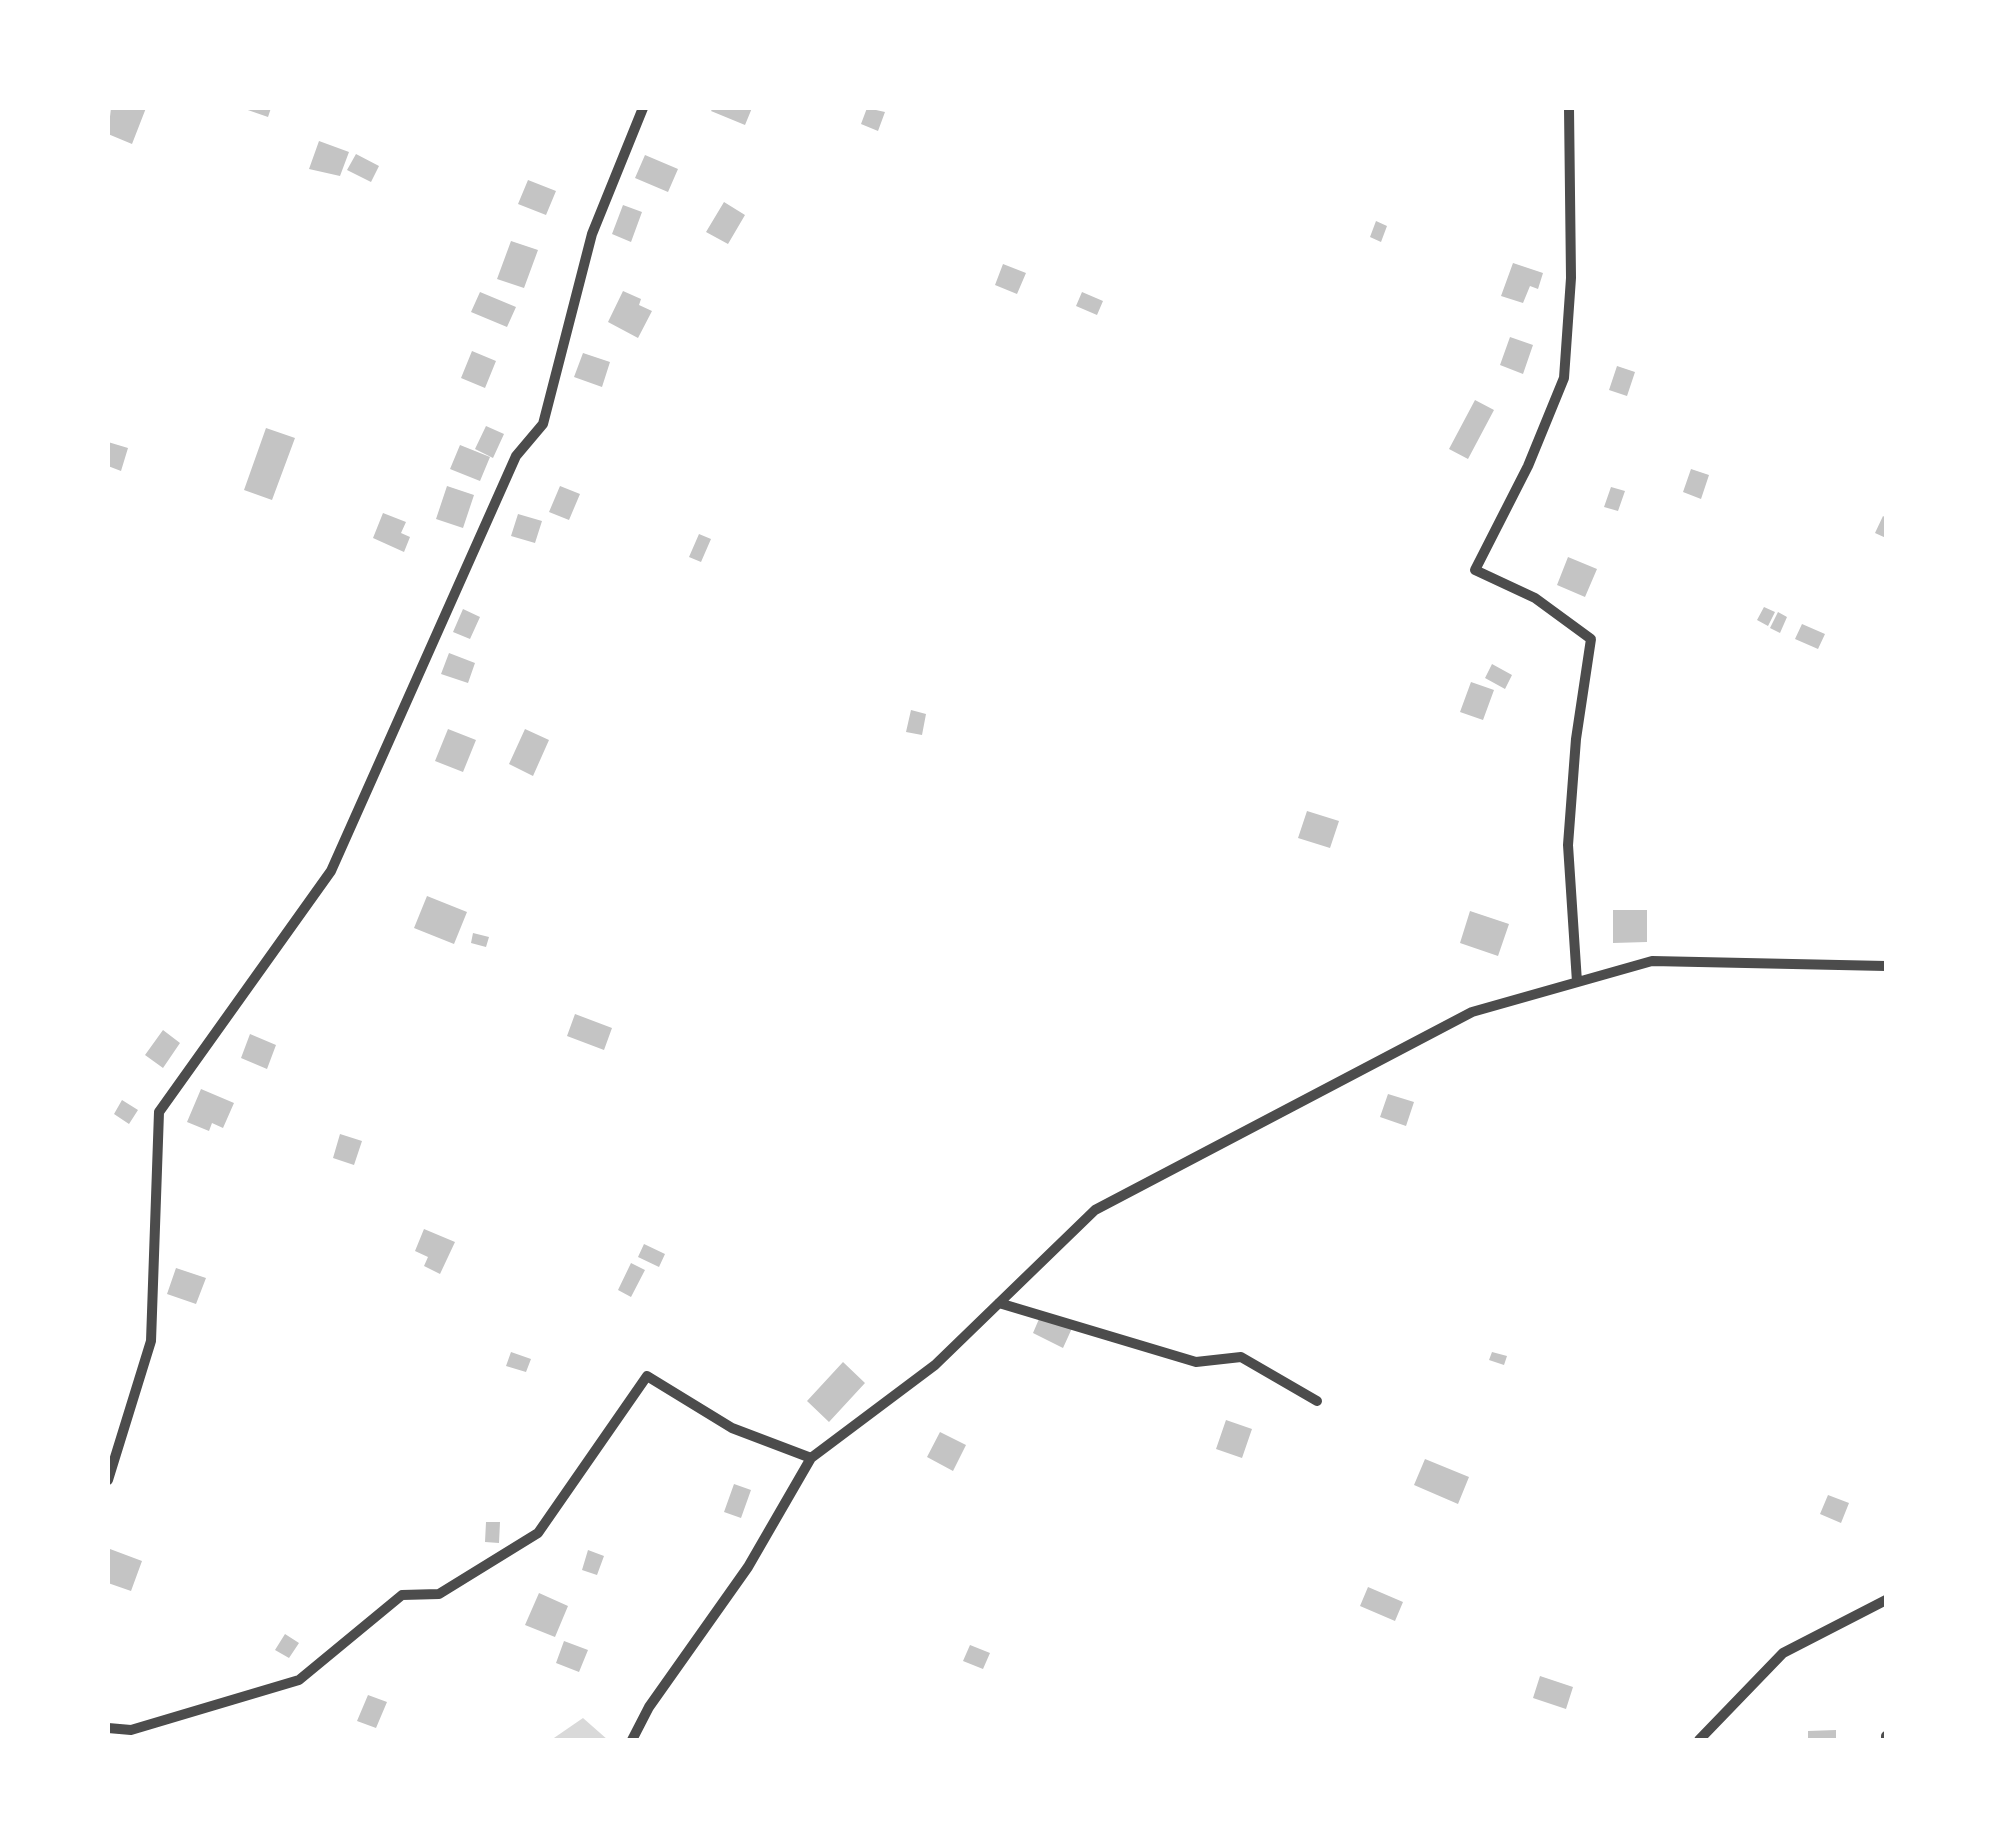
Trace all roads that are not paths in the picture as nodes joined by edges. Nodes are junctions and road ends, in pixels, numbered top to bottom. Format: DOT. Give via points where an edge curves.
graph roads {
  1 [pos="643,108"];
  2 [pos="1569,108"];
  3 [pos="1886,966"];
  4 [pos="1577,982"];
  5 [pos="999,1303"];
  6 [pos="1317,1401"];
  7 [pos="810,1458"];
  8 [pos="108,1480"];
  9 [pos="1886,1600"];
  10 [pos="108,1728"];
  11 [pos="632,1740"];
  12 [pos="1698,1740"];
  1 -- 8 [label="street" via="592,234 543,424 516,456 331,871 159,1112 151,1340"];
  2 -- 4 [label="street" via="1571,278 1564,378 1475,570 1536,598 1592,638 1568,845"];
  3 -- 4 [label="street" via="1652,961"];
  4 -- 5 [label="street" via="1472,1012 1094,1210"];
  5 -- 6 [label="street" via="1196,1362 1241,1357"];
  5 -- 7 [label="street" via="934,1365"];
  7 -- 10 [label="street" via="732,1428 646,1376 538,1533 438,1594 402,1596 299,1680 131,1730"];
  7 -- 11 [label="street" via="748,1567"];
  9 -- 12 [label="street" via="1783,1653"];
}
